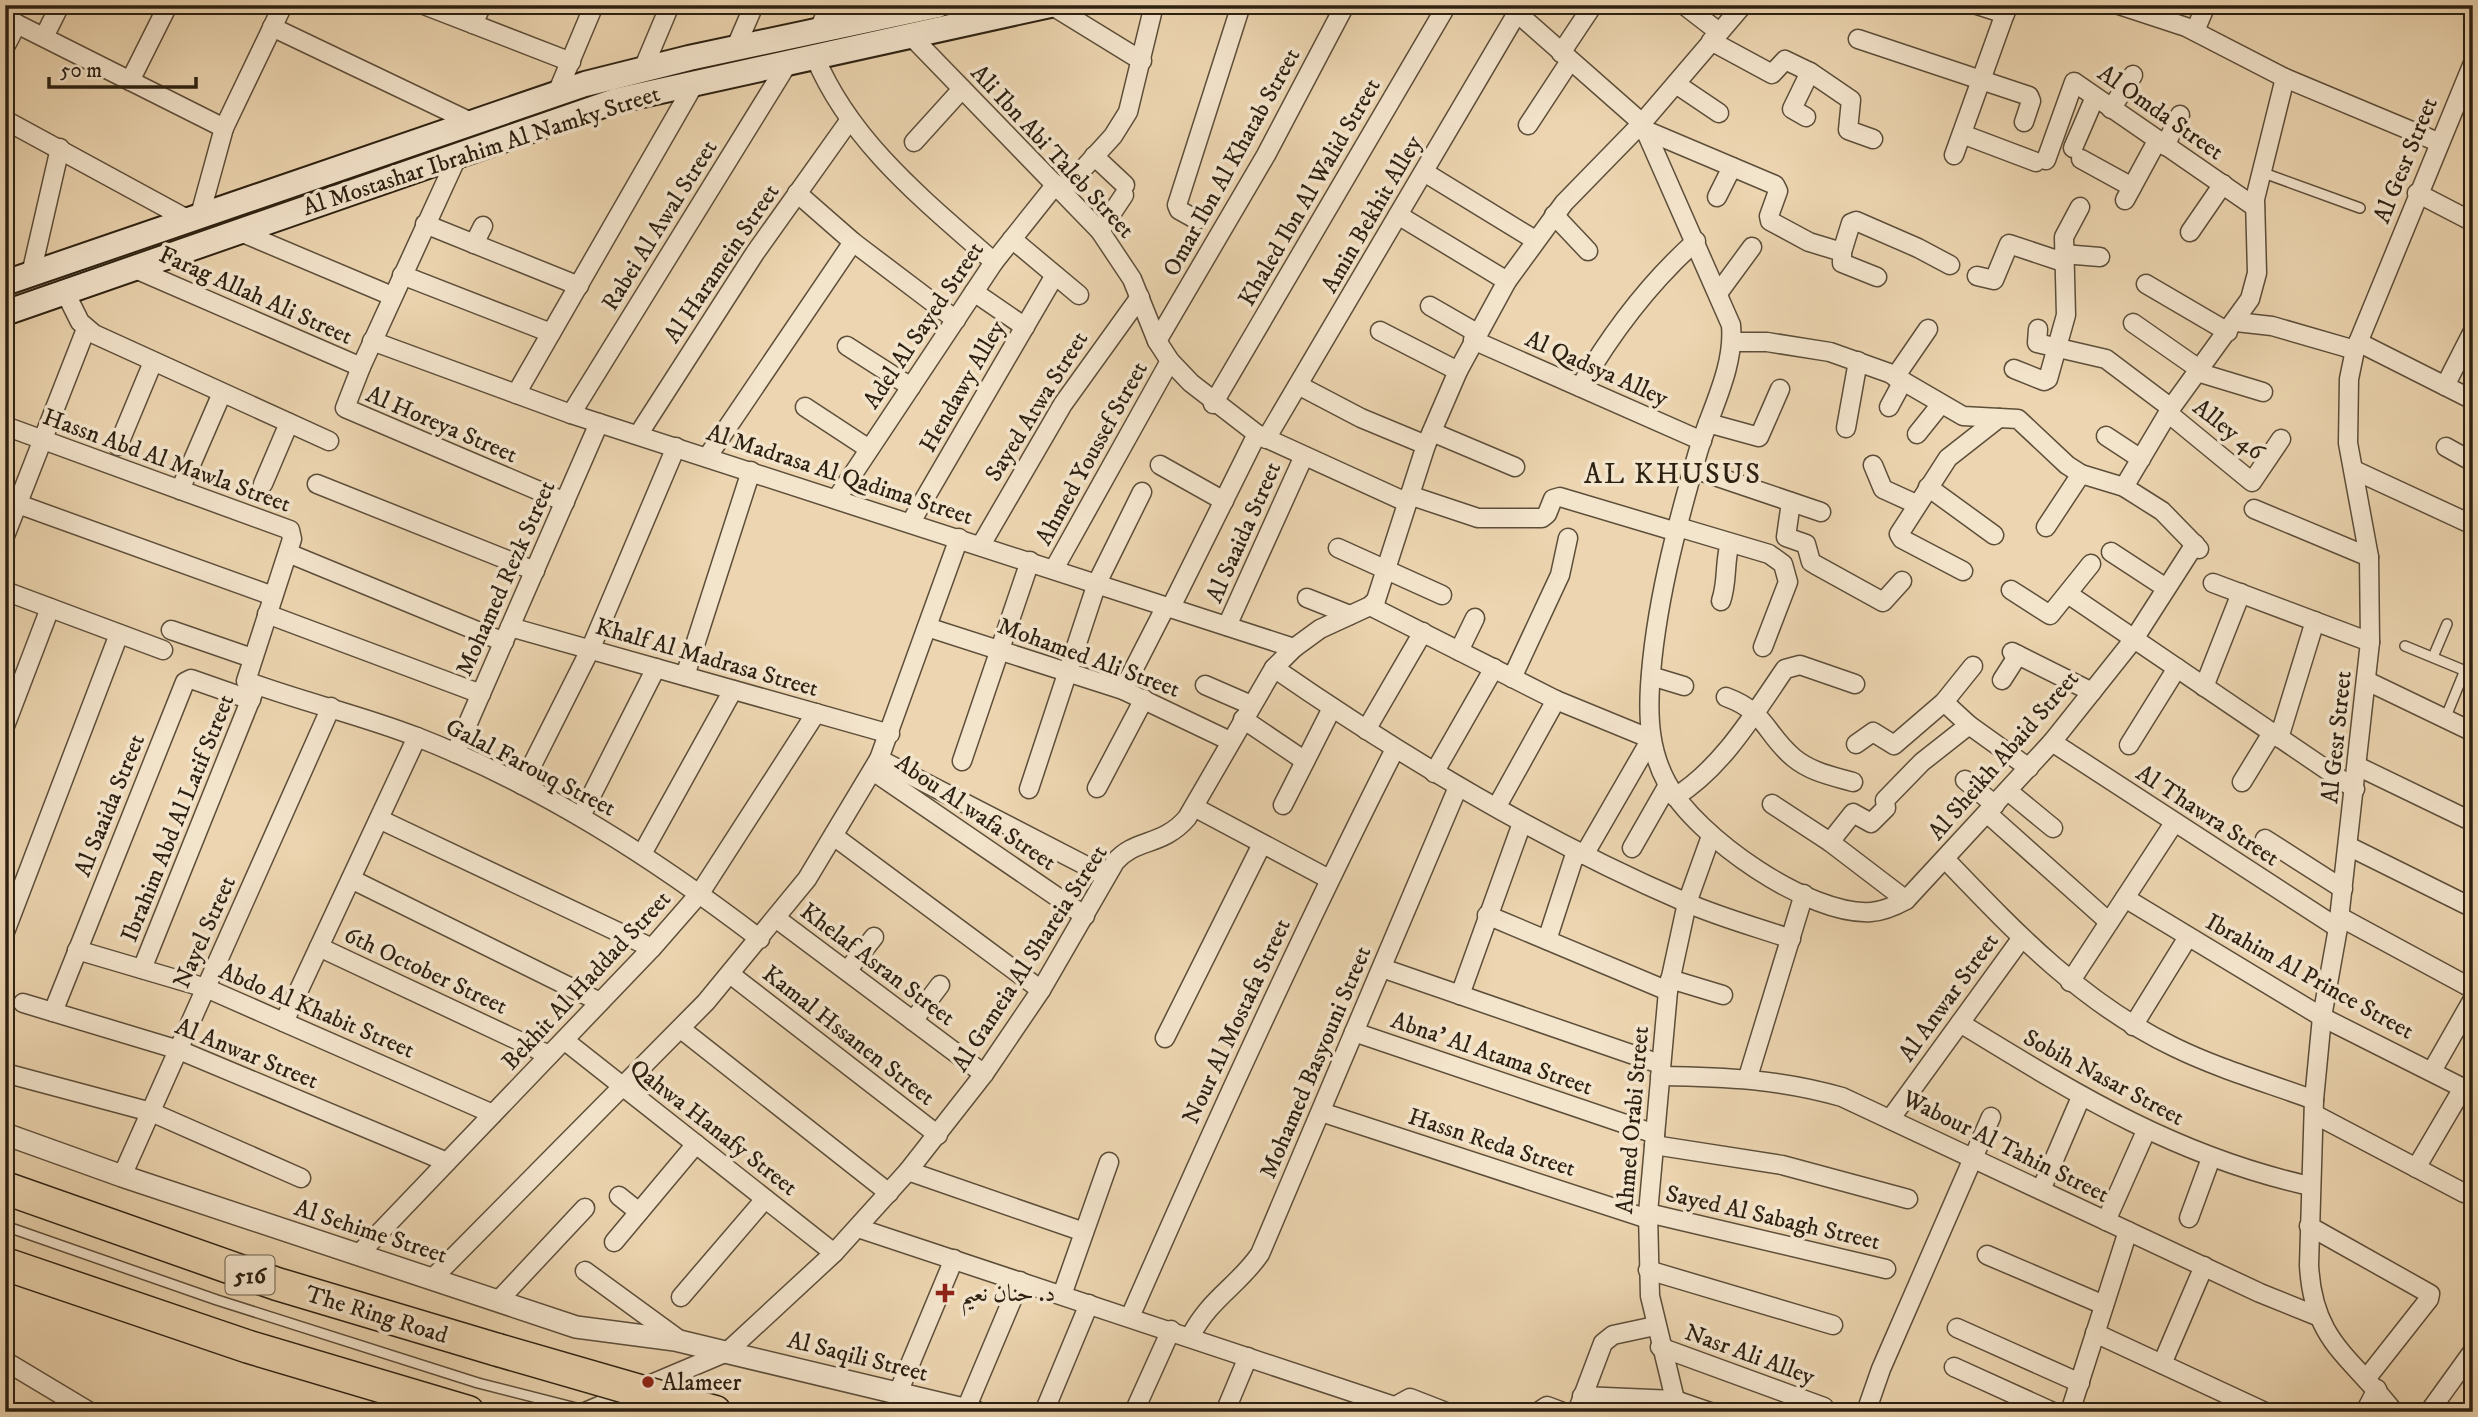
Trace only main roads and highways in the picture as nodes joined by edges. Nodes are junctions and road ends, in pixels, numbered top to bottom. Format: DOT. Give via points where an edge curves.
graph roads {
  1 [pos="1050,5"];
  2 [pos="936,6"];
  3 [pos="885,12"];
  4 [pos="5,283"];
  5 [pos="5,313"];
  6 [pos="5,1188"];
  7 [pos="5,1264"];
  8 [pos="700,1408"];
  9 [pos="468,1412"];
  1 -- 5 [label="main road, Al Mostashar Ibrahim Al Namky Street" via="615,101"];
  2 -- 3 [label="main road, Al Mostashar Ibrahim Al Namky Street"];
  3 -- 4 [label="main road, Al Mostashar Ibrahim Al Namky Street" via="556,93"];
  6 -- 8 [label="highway, The Ring Road / 516, bridge" via="277,1284"];
  7 -- 9 [label="highway" via="249,1347"];
}
